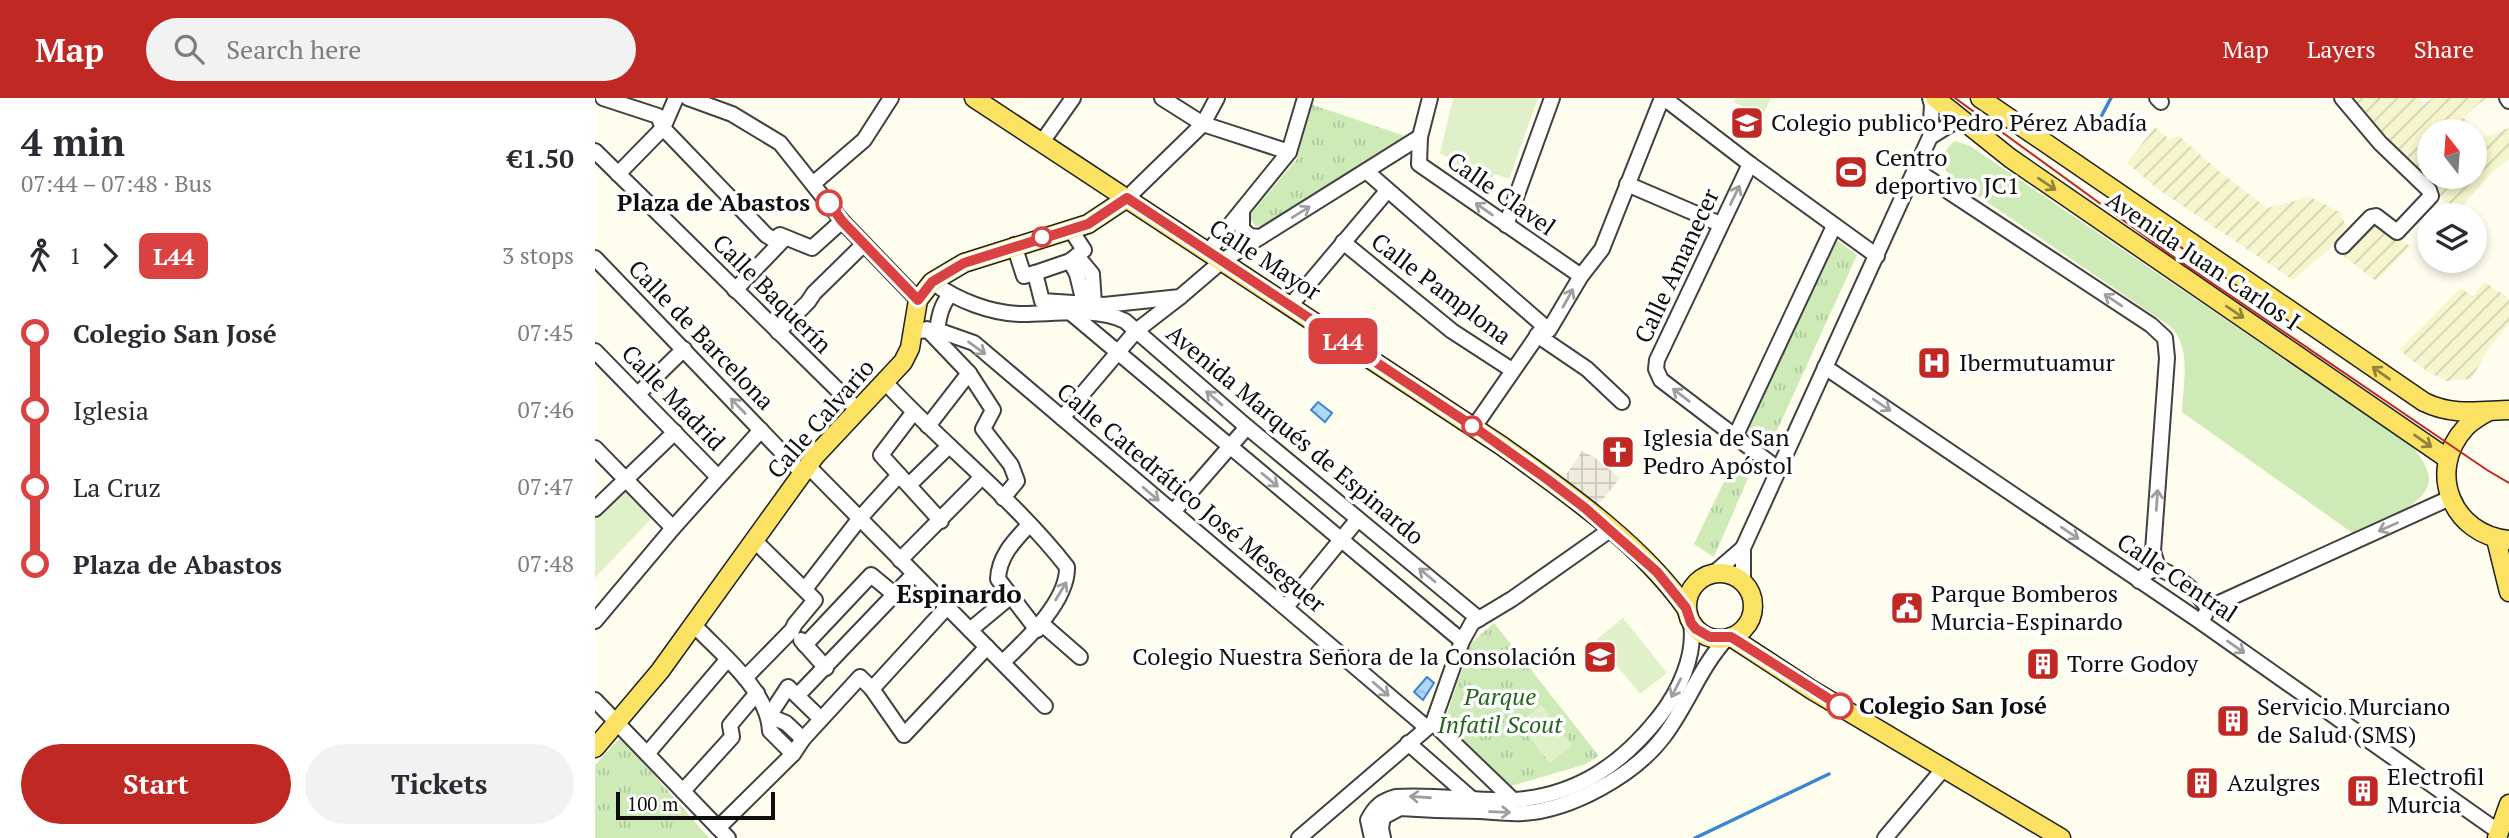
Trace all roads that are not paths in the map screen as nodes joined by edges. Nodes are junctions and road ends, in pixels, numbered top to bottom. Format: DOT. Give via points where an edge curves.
graph roads {
  1 [pos="603,98"];
  2 [pos="676,98"];
  3 [pos="688,98"];
  4 [pos="891,98"];
  5 [pos="974,98"];
  6 [pos="1073,98"];
  7 [pos="1162,98"];
  8 [pos="1217,98"];
  9 [pos="1305,98"];
  10 [pos="1430,98"];
  11 [pos="1552,98"];
  12 [pos="1663,98"];
  13 [pos="1980,98"];
  14 [pos="2341,98"];
  15 [pos="1933,101"];
  16 [pos="1959,118"];
  17 [pos="1203,124"];
  18 [pos="663,128"];
  19 [pos="1420,137"];
  20 [pos="1930,137"];
  21 [pos="1042,142"];
  22 [pos="1399,150"];
  23 [pos="595,151"];
  24 [pos="1289,152"];
  25 [pos="1419,164"];
  26 [pos="1750,164"];
  27 [pos="1916,170"];
  28 [pos="1366,172"];
  29 [pos="618,174"];
  30 [pos="814,183"];
  31 [pos="1627,184"];
  32 [pos="1387,191"];
  33 [pos="1127,198"];
  34 [pos="1242,210"];
  35 [pos="842,221"];
  36 [pos="1720,224"];
  37 [pos="1506,225"];
  38 [pos="1833,226"];
  39 [pos="1071,230"];
  40 [pos="1260,237"];
  41 [pos="785,238"];
  42 [pos="1343,242"];
  43 [pos="865,244"];
  44 [pos="1014,245"];
  45 [pos="2343,246"];
  46 [pos="1877,256"];
  47 [pos="1215,257"];
  48 [pos="595,258"];
  49 [pos="1073,259"];
  50 [pos="1035,273"];
  51 [pos="1581,276"];
  52 [pos="932,282"];
  53 [pos="735,290"];
  54 [pos="950,295"];
  55 [pos="1180,297"];
  56 [pos="918,300"];
  57 [pos="1089,304"];
  58 [pos="1290,306"];
  59 [pos="1070,312"];
  60 [pos="926,330"];
  61 [pos="1540,330"];
  62 [pos="1136,331"];
  63 [pos="778,332"];
  64 [pos="684,349"];
  65 [pos="595,351"];
  66 [pos="1118,352"];
  67 [pos="1825,367"];
  68 [pos="1512,370"];
  69 [pos="969,373"];
  70 [pos="885,382"];
  71 [pos="638,394"];
  72 [pos="1622,402"];
  73 [pos="856,410"];
  74 [pos="2509,410"];
  75 [pos="2487,412"];
  76 [pos="913,413"];
  77 [pos="1062,418"];
  78 [pos="928,426"];
  79 [pos="1247,427"];
  80 [pos="1474,427"];
  81 [pos="761,430"];
  82 [pos="675,432"];
  83 [pos="1735,437"];
  84 [pos="949,446"];
  85 [pos="1230,446"];
  86 [pos="595,448"];
  87 [pos="2448,459"];
  88 [pos="805,469"];
  89 [pos="1778,469"];
  90 [pos="718,477"];
  91 [pos="981,478"];
  92 [pos="904,480"];
  93 [pos="625,481"];
  94 [pos="1003,498"];
  95 [pos="2450,498"];
  96 [pos="595,509"];
  97 [pos="1173,512"];
  98 [pos="860,518"];
  99 [pos="1358,519"];
  100 [pos="941,521"];
  101 [pos="1029,525"];
  102 [pos="673,528"];
  103 [pos="1611,530"];
  104 [pos="1341,539"];
  105 [pos="2503,540"];
  106 [pos="755,541"];
  107 [pos="1743,548"];
  108 [pos="900,560"];
  109 [pos="2158,568"];
  110 [pos="1657,572"];
  111 [pos="1714,573"];
  112 [pos="914,574"];
  113 [pos="2139,581"];
  114 [pos="1743,582"];
  115 [pos="1695,583"];
  116 [pos="805,589"];
  117 [pos="2509,592"];
  118 [pos="894,594"];
  119 [pos="1011,596"];
  120 [pos="947,607"];
  121 [pos="1286,607"];
  122 [pos="2208,608"];
  123 [pos="1689,615"];
  124 [pos="1479,619"];
  125 [pos="595,620"];
  126 [pos="2198,620"];
  127 [pos="694,625"];
  128 [pos="1746,625"];
  129 [pos="1039,627"];
  130 [pos="792,630"];
  131 [pos="970,630"];
  132 [pos="1729,638"];
  133 [pos="1462,641"];
  134 [pos="805,645"];
  135 [pos="987,647"];
  136 [pos="1080,657"];
  137 [pos="1761,657"];
  138 [pos="727,660"];
  139 [pos="1003,662"];
  140 [pos="825,667"];
  141 [pos="745,678"];
  142 [pos="872,689"];
  143 [pos="757,693"];
  144 [pos="798,695"];
  145 [pos="595,700"];
  146 [pos="1045,706"];
  147 [pos="769,716"];
  148 [pos="821,719"];
  149 [pos="618,723"];
  150 [pos="1429,725"];
  151 [pos="803,739"];
  152 [pos="1408,743"];
  153 [pos="595,748"];
  154 [pos="647,754"];
  155 [pos="793,754"];
  156 [pos="1945,767"];
  157 [pos="683,792"];
  158 [pos="1472,799"];
  159 [pos="1513,800"];
  160 [pos="2509,804"];
  161 [pos="723,833"];
  162 [pos="2498,835"];
  163 [pos="1299,838"];
  164 [pos="1372,838"];
  165 [pos="1383,838"];
  166 [pos="1885,838"];
  167 [pos="2061,838"];
  1 -- 18 [label="street" via="658,116"];
  2 -- 18 [label="street"];
  3 -- 30 [label="street" via="732,114 780,143"];
  4 -- 30 [label="street" via="864,140"];
  5 -- 21 [label="main road, Calle Mayor"];
  6 -- 21 [label="street"];
  7 -- 17 [label="street"];
  8 -- 17 [label="street"];
  9 -- 24 [label="street"];
  10 -- 19 [label="street, Calle Clavel"];
  11 -- 37 [label="street"];
  12 -- 26 [label="street"];
  12 -- 31 [label="street"];
  75 -- 13 [label="main road, Avenida Juan Carlos I, one-way" via="2443,410 2410,393"];
  14 -- 45 [label="street" via="2431,196 2397,232 2371,217"];
  15 -- 16 [label="main road, Avenida Juan Carlos I"];
  15 -- 20 [label="street"];
  16 -- 20 [label="street"];
  16 -- 87 [label="main road, Avenida Juan Carlos I, one-way" via="2010,158"];
  17 -- 24 [label="street"];
  17 -- 33 [label="street"];
  18 -- 29 [label="street"];
  18 -- 41 [label="street" via="767,235 774,240"];
  19 -- 22 [label="street, Calle Clavel"];
  19 -- 25 [label="street, Calle Clavel"];
  20 -- 27 [label="street"];
  21 -- 33 [label="main road, Calle Mayor"];
  22 -- 25 [label="street"];
  22 -- 28 [label="street, Calle Clavel"];
  23 -- 29 [label="street, Calle Baquerín"];
  24 -- 34 [label="street"];
  37 -- 25 [label="street, Calle Clavel, one-way"];
  36 -- 26 [label="street, Calle Amanecer, one-way"];
  26 -- 38 [label="street"];
  27 -- 46 [label="street"];
  109 -- 27 [label="street, one-way" via="2153,551 2165,338"];
  28 -- 32 [label="street"];
  40 -- 28 [label="street, Calle Clavel, one-way"];
  29 -- 53 [label="street, Calle Baquerín"];
  30 -- 35 [label="street"];
  31 -- 36 [label="street"];
  31 -- 51 [label="street" via="1602,249"];
  32 -- 42 [label="street"];
  32 -- 61 [label="street"];
  33 -- 39 [label="main road"];
  33 -- 47 [label="main road, Calle Mayor"];
  34 -- 40 [label="street" via="1242,229"];
  34 -- 47 [label="street"];
  35 -- 41 [label="street" via="812,248"];
  35 -- 43 [label="street"];
  83 -- 36 [label="street, Calle Amanecer, one-way" via="1661,380 1656,369"];
  37 -- 51 [label="street, Calle Clavel"];
  38 -- 46 [label="street"];
  38 -- 83 [label="street"];
  39 -- 44 [label="main road"];
  39 -- 49 [label="street" via="1084,250"];
  40 -- 47 [label="street, Calle Clavel"];
  41 -- 53 [label="street"];
  42 -- 58 [label="street"];
  42 -- 68 [label="street, Calle Pamplona" via="1453,331"];
  43 -- 56 [label="street"];
  43 -- 63 [label="street"];
  44 -- 50 [label="street" via="1024,276"];
  44 -- 52 [label="main road" via="964,263"];
  46 -- 67 [label="street"];
  47 -- 55 [label="street"];
  47 -- 58 [label="main road, Calle Mayor"];
  48 -- 64 [label="street, Calle de Barcelona"];
  49 -- 50 [label="street"];
  49 -- 57 [label="street" via="1091,274"];
  50 -- 57 [label="street" via="1042,301"];
  61 -- 51 [label="street, one-way" via="1549,330"];
  52 -- 54 [label="street, Avenida Marqués de Espinardo"];
  52 -- 56 [label="main road"];
  53 -- 63 [label="street, Calle Baquerín"];
  54 -- 59 [label="street, Avenida Marqués de Espinardo" via="999,312"];
  54 -- 60 [label="street"];
  55 -- 57 [label="street"];
  55 -- 62 [label="street"];
  56 -- 60 [label="main road, Calle Calvario"];
  58 -- 80 [label="main road, Calle Mayor"];
  59 -- 62 [label="street, Avenida Marqués de Espinardo" via="1115,316"];
  59 -- 66 [label="street, Avenida Marqués de Espinardo"];
  60 -- 69 [label="street"];
  60 -- 70 [label="main road, Calle Calvario"];
  60 -- 77 [label="street, Calle Catedrático José Meseguer, one-way" via="974,343"];
  61 -- 68 [label="street"];
  61 -- 72 [label="street"];
  62 -- 66 [label="street"];
  79 -- 62 [label="street, Avenida Marqués de Espinardo, one-way"];
  63 -- 73 [label="street, Calle Baquerín"];
  64 -- 71 [label="street"];
  81 -- 64 [label="street, Calle de Barcelona, one-way"];
  65 -- 71 [label="street, Calle Madrid"];
  66 -- 77 [label="street"];
  66 -- 85 [label="street, Avenida Marqués de Espinardo"];
  67 -- 89 [label="street"];
  67 -- 113 [label="street, Calle Central, one-way"];
  68 -- 80 [label="street"];
  69 -- 78 [label="street"];
  69 -- 94 [label="street" via="993,410 983,429 1011,465 1017,481"];
  70 -- 73 [label="main road, Calle Calvario"];
  70 -- 76 [label="street"];
  71 -- 82 [label="street, Calle Madrid"];
  73 -- 88 [label="main road, Calle Calvario"];
  74 -- 75 [label="main road, Avenida Juan Carlos I"];
  75 -- 87 [label="main road" via="2465,428"];
  76 -- 78 [label="street"];
  76 -- 92 [label="street" via="881,455"];
  77 -- 97 [label="street, Calle Catedrático José Meseguer, one-way"];
  78 -- 84 [label="street"];
  79 -- 85 [label="street"];
  79 -- 99 [label="street, Avenida Marqués de Espinardo"];
  80 -- 103 [label="main road, Calle Mayor"];
  81 -- 88 [label="street, Calle de Barcelona"];
  81 -- 90 [label="street"];
  82 -- 90 [label="street, Calle Madrid"];
  82 -- 93 [label="street"];
  83 -- 89 [label="street"];
  84 -- 91 [label="street"];
  84 -- 92 [label="street"];
  85 -- 97 [label="street"];
  85 -- 104 [label="street, Avenida Marqués de Espinardo, one-way"];
  86 -- 93 [label="street"];
  87 -- 95 [label="main road"];
  88 -- 98 [label="street, Calle de Barcelona"];
  88 -- 106 [label="main road, Calle Calvario"];
  89 -- 107 [label="street"];
  90 -- 102 [label="street"];
  91 -- 94 [label="street"];
  91 -- 100 [label="street"];
  92 -- 98 [label="street"];
  92 -- 100 [label="street"];
  93 -- 96 [label="street"];
  93 -- 102 [label="street"];
  94 -- 101 [label="street"];
  95 -- 105 [label="main road" via="2461,517 2477,531"];
  95 -- 122 [label="street, one-way"];
  97 -- 121 [label="street, Calle Catedrático José Meseguer"];
  98 -- 108 [label="street, Calle de Barcelona"];
  98 -- 116 [label="street"];
  99 -- 104 [label="street"];
  124 -- 99 [label="street, Avenida Marqués de Espinardo, one-way"];
  100 -- 108 [label="street"];
  101 -- 119 [label="street" via="998,568 998,579"];
  129 -- 101 [label="street, one-way" via="1067,580 1067,567"];
  102 -- 125 [label="street"];
  103 -- 110 [label="main road, Calle Mayor"];
  103 -- 124 [label="street"];
  104 -- 121 [label="street"];
  104 -- 133 [label="street, Avenida Marqués de Espinardo"];
  105 -- 117 [label="main road"];
  106 -- 116 [label="street"];
  106 -- 127 [label="main road, Calle Calvario"];
  107 -- 111 [label="street"];
  107 -- 114 [label="street"];
  108 -- 112 [label="street, Calle de Barcelona"];
  109 -- 113 [label="street"];
  109 -- 122 [label="street" via="2186,583"];
  110 -- 115 [label="main road, Calle Mayor" via="1675,581"];
  110 -- 123 [label="main road, Calle Mayor"];
  111 -- 114 [label="main road" via="1730,574"];
  111 -- 115 [label="main road"];
  112 -- 118 [label="street"];
  112 -- 120 [label="street, Calle de Barcelona"];
  113 -- 126 [label="street, Calle Central"];
  114 -- 128 [label="main road" via="1753,603"];
  115 -- 123 [label="main road" via="1688,595"];
  116 -- 130 [label="street" via="815,600"];
  118 -- 134 [label="street" via="871,575"];
  118 -- 140 [label="street"];
  119 -- 129 [label="street"];
  119 -- 131 [label="street"];
  120 -- 131 [label="street, Calle de Barcelona"];
  120 -- 142 [label="street"];
  121 -- 150 [label="street, Calle Catedrático José Meseguer, one-way"];
  122 -- 126 [label="street"];
  123 -- 132 [label="main road" via="1703,634"];
  123 -- 159 [label="street, one-way" via="1693,647 1684,673 1667,708 1638,744 1579,785"];
  124 -- 133 [label="street"];
  126 -- 162 [label="street, Calle Central, one-way"];
  127 -- 138 [label="street"];
  127 -- 149 [label="main road, Calle Calvario"];
  128 -- 132 [label="main road"];
  128 -- 137 [label="main road"];
  129 -- 136 [label="street"];
  129 -- 139 [label="street"];
  130 -- 134 [label="street"];
  130 -- 141 [label="street"];
  131 -- 135 [label="street, Calle de Barcelona"];
  132 -- 137 [label="main road"];
  165 -- 132 [label="street, one-way" via="1383,817 1400,808 1523,813 1579,799 1609,783 1662,740 1707,662"];
  133 -- 150 [label="street"];
  134 -- 140 [label="street"];
  135 -- 139 [label="street, Calle de Barcelona"];
  135 -- 142 [label="street" via="904,735"];
  137 -- 156 [label="main road"];
  138 -- 141 [label="street"];
  138 -- 154 [label="street"];
  139 -- 146 [label="street, Calle de Barcelona"];
  140 -- 144 [label="street"];
  141 -- 143 [label="street"];
  142 -- 148 [label="street" via="860,677"];
  143 -- 147 [label="street"];
  143 -- 157 [label="street" via="730,725 732,737"];
  144 -- 147 [label="street" via="788,687"];
  144 -- 148 [label="street"];
  145 -- 149 [label="street"];
  147 -- 151 [label="street" via="786,723"];
  147 -- 155 [label="street" via="770,731"];
  148 -- 151 [label="street"];
  149 -- 153 [label="main road, Calle Calvario"];
  149 -- 154 [label="street"];
  150 -- 152 [label="street"];
  150 -- 159 [label="street, Calle Catedrático José Meseguer"];
  151 -- 155 [label="street"];
  152 -- 158 [label="street"];
  152 -- 163 [label="street"];
  154 -- 157 [label="street"];
  155 -- 161 [label="street"];
  156 -- 166 [label="street"];
  156 -- 167 [label="main road"];
  157 -- 161 [label="street"];
  158 -- 159 [label="street"];
  158 -- 164 [label="street, one-way" via="1408,796 1381,801 1368,820"];
  160 -- 162 [label="main road"];
}
